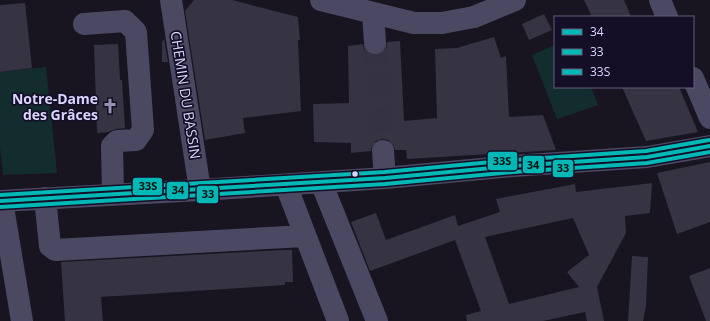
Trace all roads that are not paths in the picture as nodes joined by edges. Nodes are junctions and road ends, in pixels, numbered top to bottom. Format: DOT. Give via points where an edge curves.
graph roads {
  1 [pos="171,0"];
  2 [pos="321,0"];
  3 [pos="515,0"];
  4 [pos="660,0"];
  5 [pos="373,13"];
  6 [pos="667,16"];
  7 [pos="84,24"];
  8 [pos="375,43"];
  9 [pos="694,80"];
  10 [pos="710,118"];
  11 [pos="710,146"];
  12 [pos="383,151"];
  13 [pos="385,178"];
  14 [pos="321,182"];
  15 [pos="286,185"];
  16 [pos="200,190"];
  17 [pos="113,194"];
  18 [pos="45,198"];
  19 [pos="1,201"];
  20 [pos="304,236"];
  21 [pos="22,321"];
  22 [pos="338,321"];
  23 [pos="377,321"];
  1 -- 16 [label="street, CHEMIN DU BASSIN"];
  2 -- 5 [label="street"];
  3 -- 5 [label="street" via="474,17 442,23 414,23"];
  4 -- 6 [label="street"];
  5 -- 8 [label="street"];
  7 -- 17 [label="street" via="125,21 136,32 143,130 136,140 116,141 112,146"];
  9 -- 10 [label="street"];
  11 -- 13 [label="street" via="647,157"];
  12 -- 13 [label="street"];
  13 -- 14 [label="street"];
  14 -- 15 [label="street"];
  14 -- 23 [label="street"];
  15 -- 16 [label="street"];
  15 -- 20 [label="street"];
  16 -- 17 [label="street"];
  17 -- 18 [label="street"];
  18 -- 19 [label="street"];
  18 -- 20 [label="street" via="50,246 55,250"];
  19 -- 21 [label="street"];
  20 -- 22 [label="street"];
}
